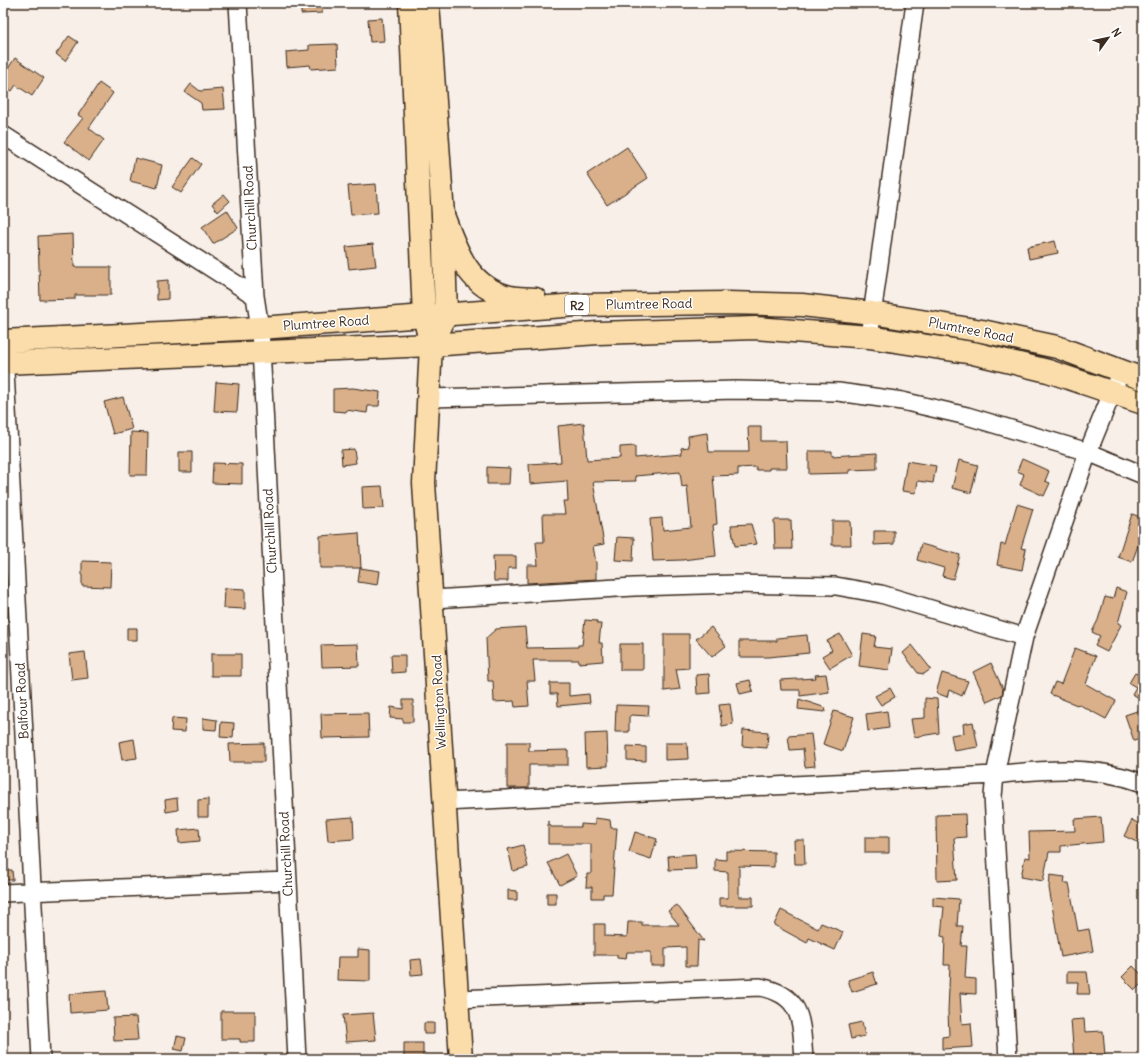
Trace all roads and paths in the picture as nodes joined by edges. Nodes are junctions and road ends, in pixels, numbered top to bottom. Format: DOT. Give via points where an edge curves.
graph roads {
  1 [pos="238,3"];
  2 [pos="410,3"];
  3 [pos="428,3"];
  4 [pos="916,3"];
  5 [pos="3,135"];
  6 [pos="443,215"];
  7 [pos="255,296"];
  8 [pos="577,305"];
  9 [pos="872,313"];
  10 [pos="446,315"];
  11 [pos="424,316"];
  12 [pos="260,328"];
  13 [pos="869,337"];
  14 [pos="431,345"];
  15 [pos="4,353"];
  16 [pos="261,354"];
  17 [pos="1121,371"];
  18 [pos="1143,379"];
  19 [pos="1112,392"];
  20 [pos="430,398"];
  21 [pos="1143,403"];
  22 [pos="1088,452"];
  23 [pos="1143,475"];
  24 [pos="433,599"];
  25 [pos="1024,637"];
  26 [pos="995,775"];
  27 [pos="1143,783"];
  28 [pos="444,802"];
  29 [pos="287,881"];
  30 [pos="32,891"];
  31 [pos="3,893"];
  32 [pos="457,999"];
  33 [pos="41,1059"];
  34 [pos="297,1059"];
  35 [pos="461,1059"];
  36 [pos="804,1059"];
  37 [pos="1008,1059"];
  1 -- 7 [label="street, Churchill Road"];
  2 -- 11 [label="main road"];
  3 -- 6 [label="main road"];
  4 -- 9 [label="street"];
  5 -- 7 [label="street"];
  6 -- 8 [label="main road" via="458,256 472,275 487,288 510,297"];
  6 -- 10 [label="main road"];
  7 -- 12 [label="street, Churchill Road"];
  8 -- 9 [label="main road, Plumtree Road / R2" via="802,305"];
  8 -- 10 [label="main road, Plumtree Road / R2"];
  9 -- 13 [label="street"];
  9 -- 17 [label="main road, Plumtree Road / R2" via="982,330 1057,348"];
  10 -- 11 [label="main road, Plumtree Road / R2"];
  10 -- 14 [label="main road"];
  11 -- 12 [label="main road, Plumtree Road / R2"];
  11 -- 14 [label="main road"];
  12 -- 15 [label="main road, Plumtree Road / R2"];
  12 -- 16 [label="street, Churchill Road"];
  13 -- 14 [label="main road, Plumtree Road / R2" via="755,328 598,333"];
  13 -- 19 [label="main road, Plumtree Road / R2" via="973,352 1048,370"];
  14 -- 16 [label="main road, Plumtree Road / R2"];
  14 -- 20 [label="main road, Wellington Road"];
  15 -- 16 [label="main road, Plumtree Road / R2"];
  15 -- 30 [label="street, Balfour Road"];
  16 -- 29 [label="street, Churchill Road"];
  17 -- 18 [label="main road, Plumtree Road / R2"];
  17 -- 19 [label="street"];
  19 -- 21 [label="main road, Plumtree Road / R2"];
  19 -- 22 [label="street"];
  20 -- 22 [label="street" via="736,390 838,392 902,401 967,416"];
  20 -- 24 [label="main road, Wellington Road" via="424,483"];
  22 -- 23 [label="street"];
  22 -- 25 [label="street"];
  24 -- 25 [label="street" via="727,584 836,586 881,594"];
  24 -- 28 [label="main road, Wellington Road"];
  25 -- 26 [label="street"];
  26 -- 27 [label="street" via="1037,770 1084,769 1124,776"];
  26 -- 28 [label="street"];
  26 -- 37 [label="street" via="993,796"];
  28 -- 32 [label="main road, Wellington Road"];
  29 -- 30 [label="street"];
  29 -- 34 [label="street, Churchill Road"];
  30 -- 31 [label="street"];
  30 -- 33 [label="street, Balfour Road"];
  32 -- 35 [label="main road, Wellington Road"];
  32 -- 36 [label="street" via="760,987 782,995 796,1008 800,1017"];
}
